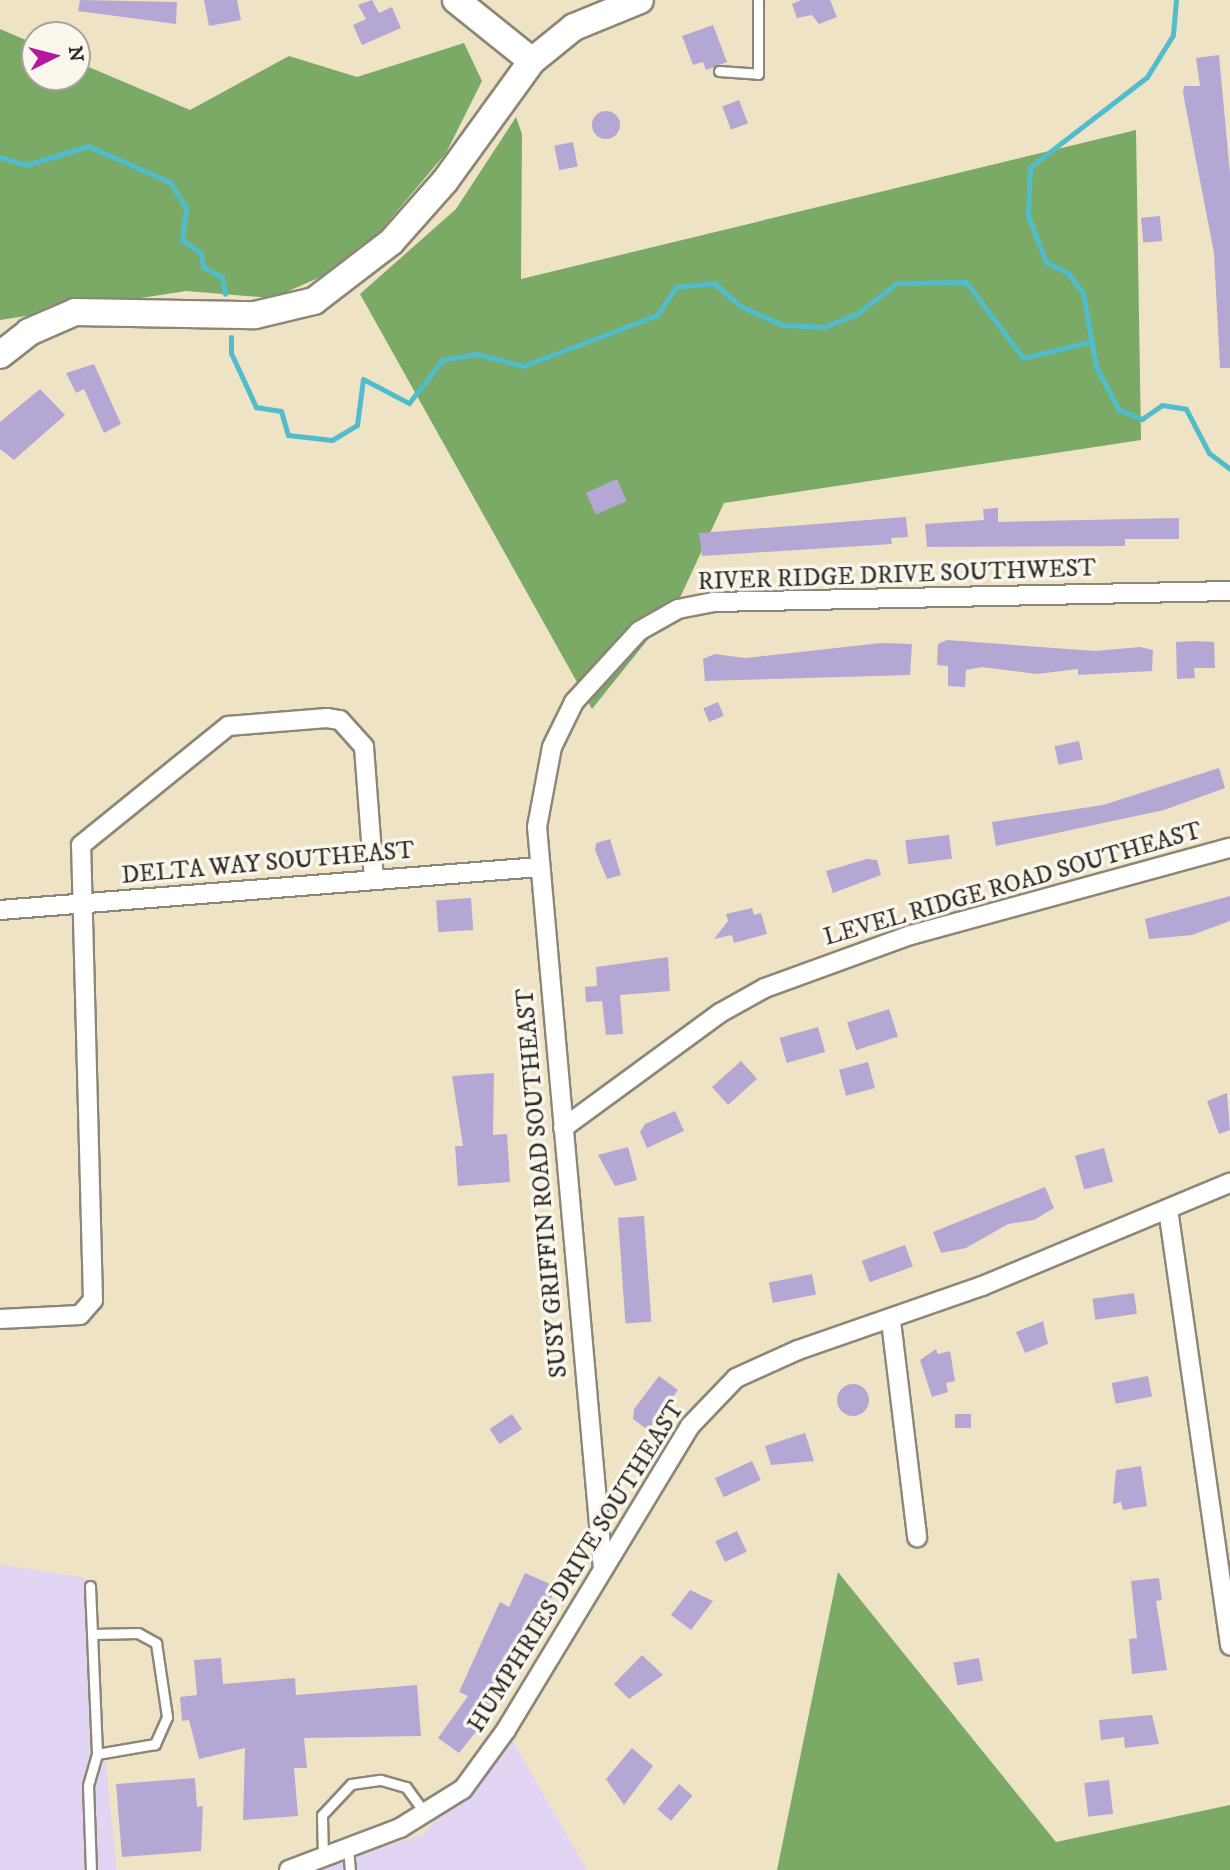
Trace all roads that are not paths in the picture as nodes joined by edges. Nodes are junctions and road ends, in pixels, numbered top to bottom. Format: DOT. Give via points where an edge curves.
graph roads {
  1 [pos="640,0"];
  2 [pos="758,0"];
  3 [pos="463,3"];
  4 [pos="532,61"];
  5 [pos="719,71"];
  6 [pos="0,355"];
  7 [pos="1230,591"];
  8 [pos="540,792"];
  9 [pos="1230,848"];
  10 [pos="539,867"];
  11 [pos="374,880"];
  12 [pos="80,903"];
  13 [pos="0,910"];
  14 [pos="563,1128"];
  15 [pos="1230,1183"];
  16 [pos="1168,1209"];
  17 [pos="0,1319"];
  18 [pos="891,1321"];
  19 [pos="917,1537"];
  20 [pos="603,1569"];
  21 [pos="90,1586"];
  22 [pos="93,1634"];
  23 [pos="1230,1646"];
  24 [pos="97,1754"];
  25 [pos="426,1815"];
  26 [pos="348,1848"];
  27 [pos="323,1857"];
  28 [pos="90,1870"];
  29 [pos="289,1870"];
  30 [pos="350,1870"];
  1 -- 4 [label="street" via="574,27"];
  2 -- 5 [label="lane" via="758,74"];
  3 -- 4 [label="street"];
  4 -- 6 [label="street" via="445,181 391,242 314,301 255,315 75,312 29,332"];
  7 -- 8 [label="street, RIVER RIDGE DRIVE SOUTHWEST" via="714,602 678,609 639,631 604,663 552,747"];
  8 -- 10 [label="street, SUSY GRIFFIN ROAD SOUTHEAST"];
  9 -- 14 [label="street, LEVEL RIDGE ROAD SOUTHEAST" via="911,935 777,983 720,1013"];
  10 -- 11 [label="street, DELTA WAY SOUTHEAST"];
  10 -- 14 [label="street, SUSY GRIFFIN ROAD SOUTHEAST"];
  11 -- 12 [label="street, DELTA WAY SOUTHEAST"];
  11 -- 12 [label="street" via="364,747 340,720 327,718 219,732 81,845"];
  12 -- 13 [label="street, DELTA WAY SOUTHEAST"];
  12 -- 17 [label="street" via="93,1300 80,1315"];
  14 -- 20 [label="street, SUSY GRIFFIN ROAD SOUTHEAST"];
  15 -- 16 [label="street, HUMPHRIES DRIVE SOUTHEAST"];
  16 -- 18 [label="street, HUMPHRIES DRIVE SOUTHEAST"];
  16 -- 23 [label="street"];
  18 -- 19 [label="street"];
  18 -- 20 [label="street, HUMPHRIES DRIVE SOUTHEAST" via="798,1350 736,1378 690,1426"];
  20 -- 25 [label="street, HUMPHRIES DRIVE SOUTHEAST" via="477,1773"];
  21 -- 22 [label="lane"];
  22 -- 24 [label="lane"];
  22 -- 24 [label="lane" via="138,1633 156,1643 167,1717 155,1744"];
  24 -- 28 [label="lane" via="88,1785"];
  25 -- 26 [label="street, HUMPHRIES DRIVE SOUTHEAST"];
  25 -- 27 [label="lane" via="406,1787 381,1780 351,1784 334,1796 323,1815"];
  26 -- 27 [label="street, HUMPHRIES DRIVE SOUTHEAST"];
  26 -- 30 [label="lane"];
  27 -- 29 [label="street, HUMPHRIES DRIVE SOUTHEAST"];
}
